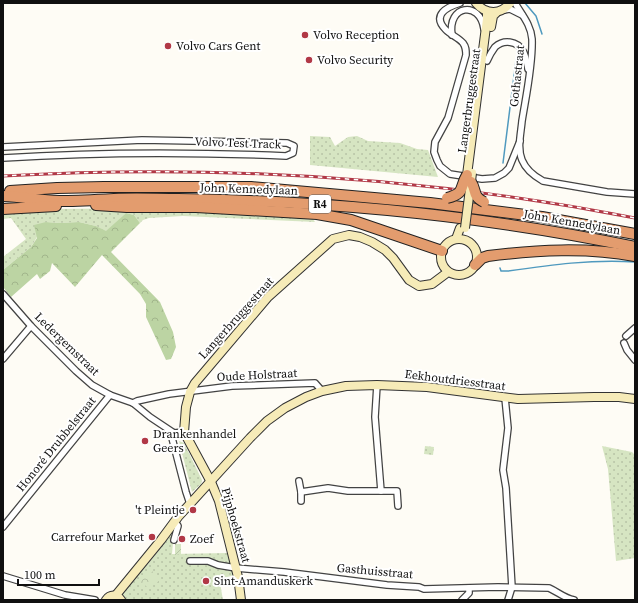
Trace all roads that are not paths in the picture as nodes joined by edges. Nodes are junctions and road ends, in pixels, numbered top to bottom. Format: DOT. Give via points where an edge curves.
graph roads {
  1 [pos="460,3"];
  2 [pos="476,3"];
  3 [pos="510,3"];
  4 [pos="516,3"];
  5 [pos="495,11"];
  6 [pos="523,15"];
  7 [pos="452,35"];
  8 [pos="485,40"];
  9 [pos="487,61"];
  10 [pos="529,72"];
  11 [pos="520,141"];
  12 [pos="3,147"];
  13 [pos="3,158"];
  14 [pos="469,176"];
  15 [pos="251,187"];
  16 [pos="3,192"];
  17 [pos="635,194"];
  18 [pos="3,196"];
  19 [pos="94,204"];
  20 [pos="3,209"];
  21 [pos="462,228"];
  22 [pos="635,229"];
  23 [pos="635,234"];
  24 [pos="456,239"];
  25 [pos="466,240"];
  26 [pos="635,247"];
  27 [pos="442,251"];
  28 [pos="635,251"];
  29 [pos="635,256"];
  30 [pos="476,265"];
  31 [pos="448,272"];
  32 [pos="3,294"];
  33 [pos="31,326"];
  34 [pos="635,328"];
  35 [pos="626,336"];
  36 [pos="624,343"];
  37 [pos="3,359"];
  38 [pos="635,360"];
  39 [pos="376,385"];
  40 [pos="322,391"];
  41 [pos="190,392"];
  42 [pos="110,395"];
  43 [pos="505,398"];
  44 [pos="635,399"];
  45 [pos="133,403"];
  46 [pos="184,432"];
  47 [pos="174,433"];
  48 [pos="299,481"];
  49 [pos="211,482"];
  50 [pos="301,492"];
  51 [pos="381,492"];
  52 [pos="301,501"];
  53 [pos="190,504"];
  54 [pos="398,506"];
  55 [pos="175,522"];
  56 [pos="3,527"];
  57 [pos="174,540"];
  58 [pos="190,561"];
  59 [pos="236,568"];
  60 [pos="4,578"];
  61 [pos="512,587"];
  62 [pos="469,588"];
  63 [pos="64,597"];
  64 [pos="118,598"];
  65 [pos="95,600"];
  66 [pos="106,600"];
  67 [pos="241,600"];
  68 [pos="462,600"];
  69 [pos="508,600"];
  70 [pos="574,600"];
  1 -- 7 [label="street" via="448,7 441,15 441,25"];
  2 -- 5 [label="street" via="480,7"];
  3 -- 5 [label="street, Langerbruggestraat"];
  4 -- 6 [label="street, Gothastraat"];
  5 -- 6 [label="street" via="510,9"];
  5 -- 8 [label="street, Langerbruggestraat" via="488,19"];
  5 -- 9 [label="street, Langerbruggestraat"];
  6 -- 10 [label="street, Gothastraat" via="532,39"];
  7 -- 8 [label="street" via="453,18 457,13 468,9 475,11 482,19"];
  7 -- 11 [label="street" via="463,43 466,55 448,118 435,142 434,152 440,166 450,174 482,179 495,178 509,168"];
  8 -- 14 [label="street, Langerbruggestraat"];
  9 -- 10 [label="street" via="495,47 510,42 518,45 523,52"];
  9 -- 14 [label="street, Langerbruggestraat"];
  10 -- 11 [label="street, Gothastraat"];
  11 -- 17 [label="street" via="523,162 528,170 544,181"];
  12 -- 13 [label="street, Volvo Test Track" via="142,140 287,143 294,146 293,153 286,156 150,152"];
  14 -- 15 [label="highway, bridge" via="464,181 460,193 447,198 284,185"];
  14 -- 21 [label="street, Langerbruggestraat, bridge"];
  14 -- 22 [label="highway, bridge" via="475,195 484,202"];
  15 -- 16 [label="highway, John Kennedylaan / R4" via="104,187"];
  15 -- 23 [label="highway, John Kennedylaan / R4" via="430,203 542,217"];
  18 -- 26 [label="highway, John Kennedylaan / R4" via="53,201 179,199 353,207 494,222"];
  19 -- 20 [label="highway, John Kennedylaan / R4"];
  19 -- 27 [label="highway" via="317,214 350,220"];
  19 -- 28 [label="highway, John Kennedylaan / R4" via="181,203 305,208 536,234"];
  21 -- 24 [label="street, Langerbruggestraat"];
  21 -- 25 [label="street, Langerbruggestraat"];
  24 -- 25 [label="street"];
  24 -- 27 [label="street, Langerbruggestraat" via="448,243"];
  25 -- 30 [label="street" via="477,253"];
  27 -- 31 [label="street" via="442,262"];
  29 -- 30 [label="highway" via="575,250 529,251 488,256"];
  30 -- 31 [label="street" via="463,275"];
  31 -- 41 [label="street, Langerbruggestraat" via="432,284 419,286 409,280 385,250 372,242 349,235 333,238 268,297 201,374"];
  32 -- 33 [label="street, Ledergemstraat"];
  33 -- 37 [label="street"];
  33 -- 42 [label="street, Ledergemstraat" via="92,385"];
  34 -- 35 [label="street"];
  36 -- 38 [label="street"];
  39 -- 40 [label="street, Eekhoutdriesstraat" via="346,386"];
  39 -- 43 [label="street, Eekhoutdriesstraat" via="434,387"];
  39 -- 51 [label="street" via="375,417"];
  40 -- 41 [label="street, Oude Holstraat" via="311,382 232,386"];
  40 -- 49 [label="street, Eekhoutdriesstraat" via="285,408 268,421"];
  41 -- 45 [label="street" via="169,394"];
  41 -- 46 [label="street"];
  42 -- 45 [label="street, Ledergemstraat"];
  42 -- 56 [label="street, Honoré Drubbelstraat"];
  43 -- 44 [label="street, Eekhoutdriesstraat"];
  43 -- 61 [label="street" via="508,428 503,470"];
  45 -- 47 [label="street, Ledergemstraat"];
  46 -- 47 [label="street"];
  46 -- 49 [label="street, Pijphoekstraat"];
  47 -- 53 [label="street" via="172,438"];
  48 -- 50 [label="street"];
  49 -- 53 [label="street, Eekhoutdriesstraat"];
  49 -- 59 [label="street, Pijphoekstraat" via="222,512"];
  50 -- 51 [label="street" via="328,488"];
  50 -- 52 [label="street"];
  51 -- 54 [label="street" via="397,492"];
  53 -- 55 [label="street, Eekhoutdriesstraat"];
  55 -- 57 [label="street" via="178,526"];
  55 -- 64 [label="street, Eekhoutdriesstraat"];
  58 -- 59 [label="street, Gasthuisstraat" via="208,561"];
  59 -- 62 [label="street, Gasthuisstraat" via="387,585 419,586 424,589"];
  59 -- 67 [label="street, Pijphoekstraat"];
  60 -- 63 [label="street"];
  61 -- 62 [label="street, Gasthuisstraat"];
  61 -- 69 [label="street"];
  61 -- 70 [label="street, Gasthuisstraat" via="549,588 565,598"];
  62 -- 68 [label="street" via="469,593"];
  63 -- 65 [label="street"];
  64 -- 66 [label="street" via="109,596"];
}
